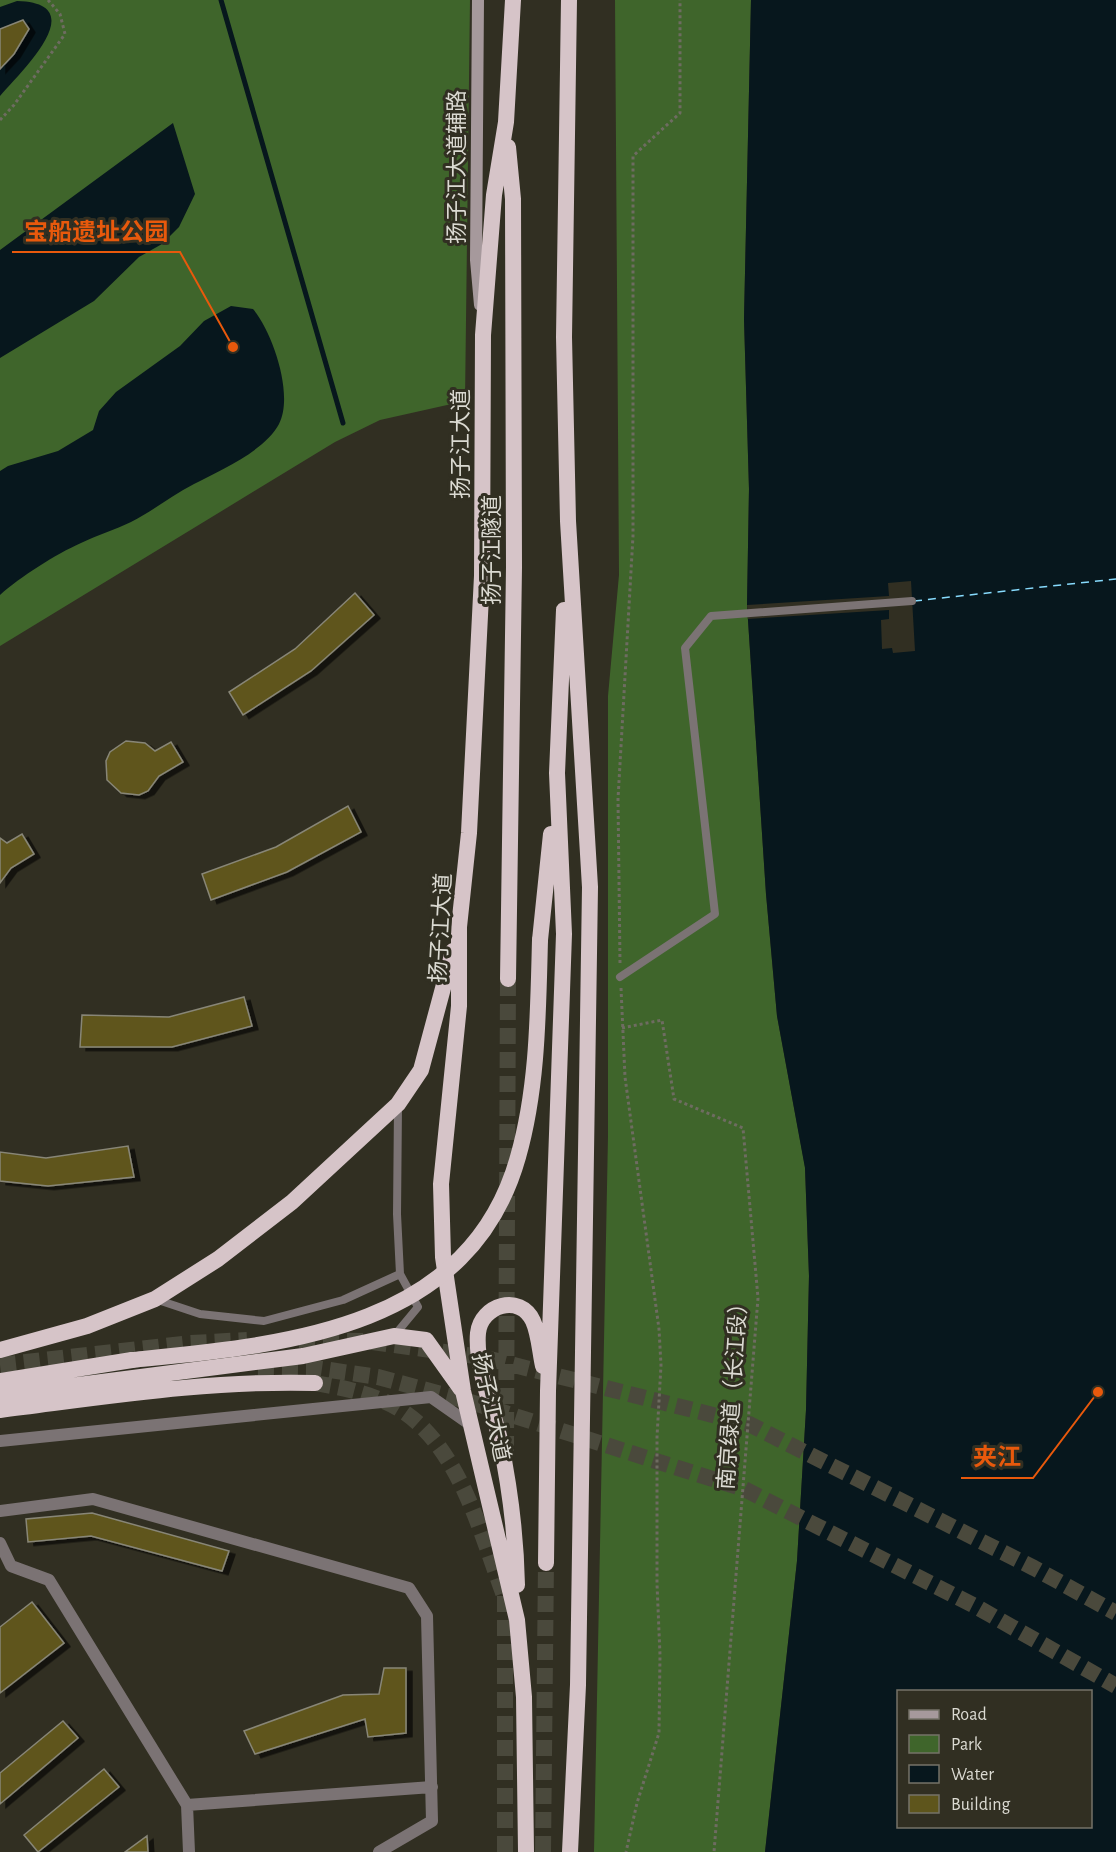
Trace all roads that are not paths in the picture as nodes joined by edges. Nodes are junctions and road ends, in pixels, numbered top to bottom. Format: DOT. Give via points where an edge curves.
graph roads {
  1 [pos="478,0"];
  2 [pos="513,0"];
  3 [pos="569,0"];
  4 [pos="506,122"];
  5 [pos="483,335"];
  6 [pos="568,522"];
  7 [pos="912,601"];
  8 [pos="557,773"];
  9 [pos="459,927"];
  10 [pos="620,977"];
  11 [pos="508,979"];
  12 [pos="398,1104"];
  13 [pos="400,1274"];
  14 [pos="155,1299"];
  15 [pos="394,1336"];
  16 [pos="0,1350"];
  17 [pos="0,1381"];
  18 [pos="315,1383"];
  19 [pos="548,1390"];
  20 [pos="463,1391"];
  21 [pos="0,1395"];
  22 [pos="0,1410"];
  23 [pos="471,1425"];
  24 [pos="0,1441"];
  25 [pos="0,1511"];
  26 [pos="0,1543"];
  27 [pos="546,1563"];
  28 [pos="517,1620"];
  29 [pos="432,1787"];
  30 [pos="187,1805"];
  31 [pos="189,1852"];
  32 [pos="379,1852"];
  33 [pos="526,1852"];
  34 [pos="570,1852"];
  1 -- 5 [label="main road, 扬子江大道辅路" via="476,261"];
  2 -- 4 [label="highway, 扬子江大道"];
  3 -- 6 [label="highway" via="564,337"];
  4 -- 5 [label="highway, 扬子江大道" via="494,195"];
  4 -- 11 [label="highway, 扬子江隧道" via="513,199 514,543"];
  5 -- 9 [label="highway, 扬子江大道" via="482,576 469,833"];
  6 -- 8 [label="highway"];
  6 -- 34 [label="highway" via="590,887 578,1685"];
  7 -- 10 [label="lane" via="711,616 685,648 714,914"];
  8 -- 17 [label="highway, bridge" via="529,1105 518,1158 501,1203 479,1238 423,1290 340,1328 208,1352"];
  8 -- 19 [label="highway" via="564,934"];
  9 -- 12 [label="highway" via="421,1070"];
  9 -- 20 [label="highway, 扬子江大道" via="459,1006 441,1184 443,1257"];
  12 -- 13 [label="lane"];
  12 -- 14 [label="highway" via="292,1202 218,1259"];
  13 -- 14 [label="lane" via="343,1300 264,1321 200,1314"];
  13 -- 15 [label="lane" via="418,1307"];
  14 -- 16 [label="highway" via="87,1326"];
  15 -- 20 [label="highway" via="426,1340"];
  15 -- 21 [label="highway" via="303,1356"];
  18 -- 22 [label="highway" via="189,1387"];
  19 -- 27 [label="highway"];
  19 -- 28 [label="highway" via="533,1322 526,1312 514,1305 490,1310 481,1321 478,1346 500,1443 516,1545"];
  20 -- 23 [label="highway, 扬子江大道"];
  23 -- 24 [label="street" via="431,1397"];
  23 -- 28 [label="highway, 扬子江大道"];
  25 -- 29 [label="street" via="93,1499 409,1588 427,1616"];
  26 -- 30 [label="street" via="11,1566 49,1580"];
  28 -- 33 [label="highway, 扬子江大道" via="524,1697"];
  29 -- 30 [label="street"];
  29 -- 32 [label="street" via="432,1821"];
  30 -- 31 [label="street"];
}
